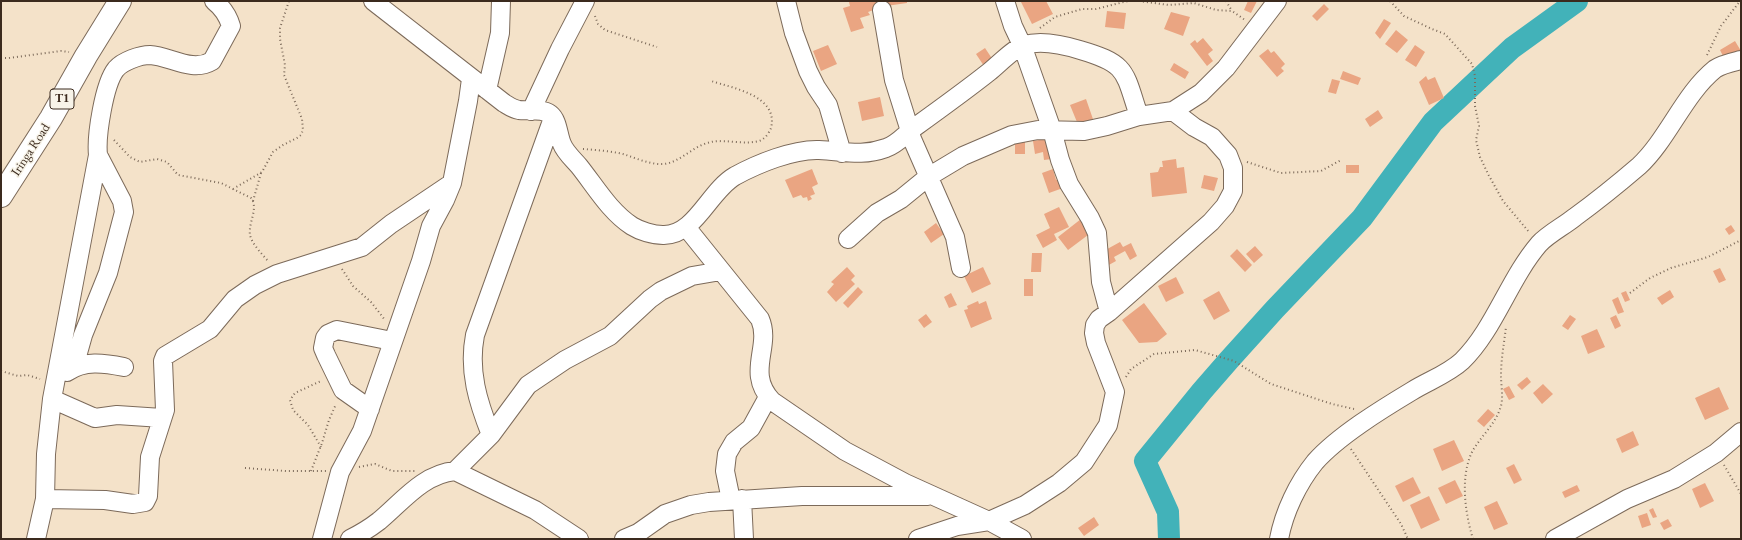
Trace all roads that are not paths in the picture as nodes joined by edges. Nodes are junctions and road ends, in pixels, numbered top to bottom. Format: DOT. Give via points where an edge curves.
graph roads {
  1 [pos="120,1"];
  2 [pos="214,1"];
  3 [pos="372,1"];
  4 [pos="501,1"];
  5 [pos="786,1"];
  6 [pos="1005,1"];
  7 [pos="1277,1"];
  8 [pos="590,6"];
  9 [pos="882,10"];
  10 [pos="1025,45"];
  11 [pos="1741,60"];
  12 [pos="471,79"];
  13 [pos="487,90"];
  14 [pos="531,111"];
  15 [pos="1173,111"];
  16 [pos="1139,116"];
  17 [pos="553,118"];
  18 [pos="1052,130"];
  19 [pos="909,131"];
  20 [pos="842,153"];
  21 [pos="98,155"];
  22 [pos="928,177"];
  23 [pos="452,183"];
  24 [pos="1,196"];
  25 [pos="686,227"];
  26 [pos="848,239"];
  27 [pos="961,268"];
  28 [pos="721,271"];
  29 [pos="1109,312"];
  30 [pos="393,338"];
  31 [pos="74,367"];
  32 [pos="124,367"];
  33 [pos="55,382"];
  34 [pos="768,397"];
  35 [pos="52,400"];
  36 [pos="370,409"];
  37 [pos="162,418"];
  38 [pos="1741,432"];
  39 [pos="491,435"];
  40 [pos="455,471"];
  41 [pos="932,496"];
  42 [pos="45,499"];
  43 [pos="736,499"];
  44 [pos="1590,519"];
  45 [pos="989,521"];
  46 [pos="36,539"];
  47 [pos="322,539"];
  48 [pos="350,539"];
  49 [pos="579,539"];
  50 [pos="624,539"];
  51 [pos="744,539"];
  52 [pos="918,539"];
  53 [pos="1022,539"];
  54 [pos="1279,539"];
  55 [pos="1555,539"];
  56 [pos="1582,539"];
  1 -- 24 [label="highway, Iringa Road / T1" via="51,118"];
  2 -- 21 [label="street" via="229,18 231,26 212,61 197,66 149,55 116,69 101,120"];
  3 -- 12 [label="street"];
  4 -- 13 [label="street" via="500,33"];
  5 -- 20 [label="street" via="808,71 828,105"];
  6 -- 10 [label="street" via="1013,26"];
  7 -- 15 [label="street" via="1226,68 1201,93"];
  8 -- 14 [label="street" via="560,49"];
  9 -- 19 [label="street" via="894,80"];
  10 -- 16 [label="street" via="1066,46 1103,57 1118,65 1125,74"];
  10 -- 18 [label="street"];
  10 -- 19 [label="street"];
  11 -- 54 [label="street" via="1716,68 1700,84 1641,164 1540,243 1505,295 1482,336 1460,363 1377,413 1316,461 1300,483"];
  12 -- 13 [label="street"];
  12 -- 23 [label="street"];
  13 -- 14 [label="street" via="513,108"];
  14 -- 17 [label="street" via="546,112"];
  15 -- 16 [label="street"];
  15 -- 29 [label="street" via="1212,137 1228,155 1233,168 1233,191 1225,206 1211,222"];
  16 -- 18 [label="street" via="1084,131"];
  17 -- 25 [label="street" via="562,146 610,206 633,227 664,236"];
  17 -- 39 [label="street" via="472,348 473,374 479,405"];
  18 -- 22 [label="street" via="1012,135 963,156"];
  18 -- 29 [label="street" via="1069,184 1097,234 1101,282"];
  19 -- 20 [label="street" via="894,145 886,148 865,154"];
  19 -- 22 [label="street"];
  20 -- 25 [label="street" via="807,150 776,158 746,170 718,189"];
  21 -- 31 [label="street" via="122,201 124,212 108,273 83,335"];
  21 -- 33 [label="street"];
  22 -- 26 [label="street" via="901,199 878,213"];
  22 -- 27 [label="street" via="955,237"];
  23 -- 30 [label="street" via="431,226"];
  23 -- 37 [label="street" via="362,247 277,274 235,299 210,329 164,358 166,397"];
  25 -- 28 [label="street"];
  28 -- 34 [label="street" via="752,308 763,326 759,380"];
  28 -- 39 [label="street" via="692,276 661,291 610,336 528,385"];
  29 -- 45 [label="street" via="1099,319 1094,333 1115,392 1108,425 1084,462 1025,505"];
  30 -- 36 [label="street"];
  30 -- 36 [label="street" via="337,330 325,338 323,348 339,382"];
  31 -- 32 [label="street" via="98,363"];
  31 -- 33 [label="street"];
  33 -- 35 [label="street"];
  34 -- 41 [label="street" via="845,451"];
  34 -- 43 [label="street" via="751,428 734,442 727,454 725,471"];
  35 -- 37 [label="street" via="95,418 117,415"];
  35 -- 42 [label="street" via="46,454"];
  36 -- 47 [label="street" via="362,431 340,472"];
  37 -- 42 [label="street" via="150,457 148,496 144,502 133,504 105,500"];
  38 -- 44 [label="street" via="1716,453 1674,479 1627,499"];
  39 -- 40 [label="street"];
  40 -- 48 [label="street" via="435,476 405,497 378,521"];
  40 -- 49 [label="street" via="535,510"];
  41 -- 43 [label="street"];
  41 -- 45 [label="street"];
  42 -- 46 [label="street"];
  43 -- 50 [label="street" via="709,502 666,514 638,533"];
  43 -- 51 [label="street"];
  44 -- 55 [label="street"];
  44 -- 56 [label="street"];
  45 -- 52 [label="street" via="958,526"];
  45 -- 53 [label="street"];
}
